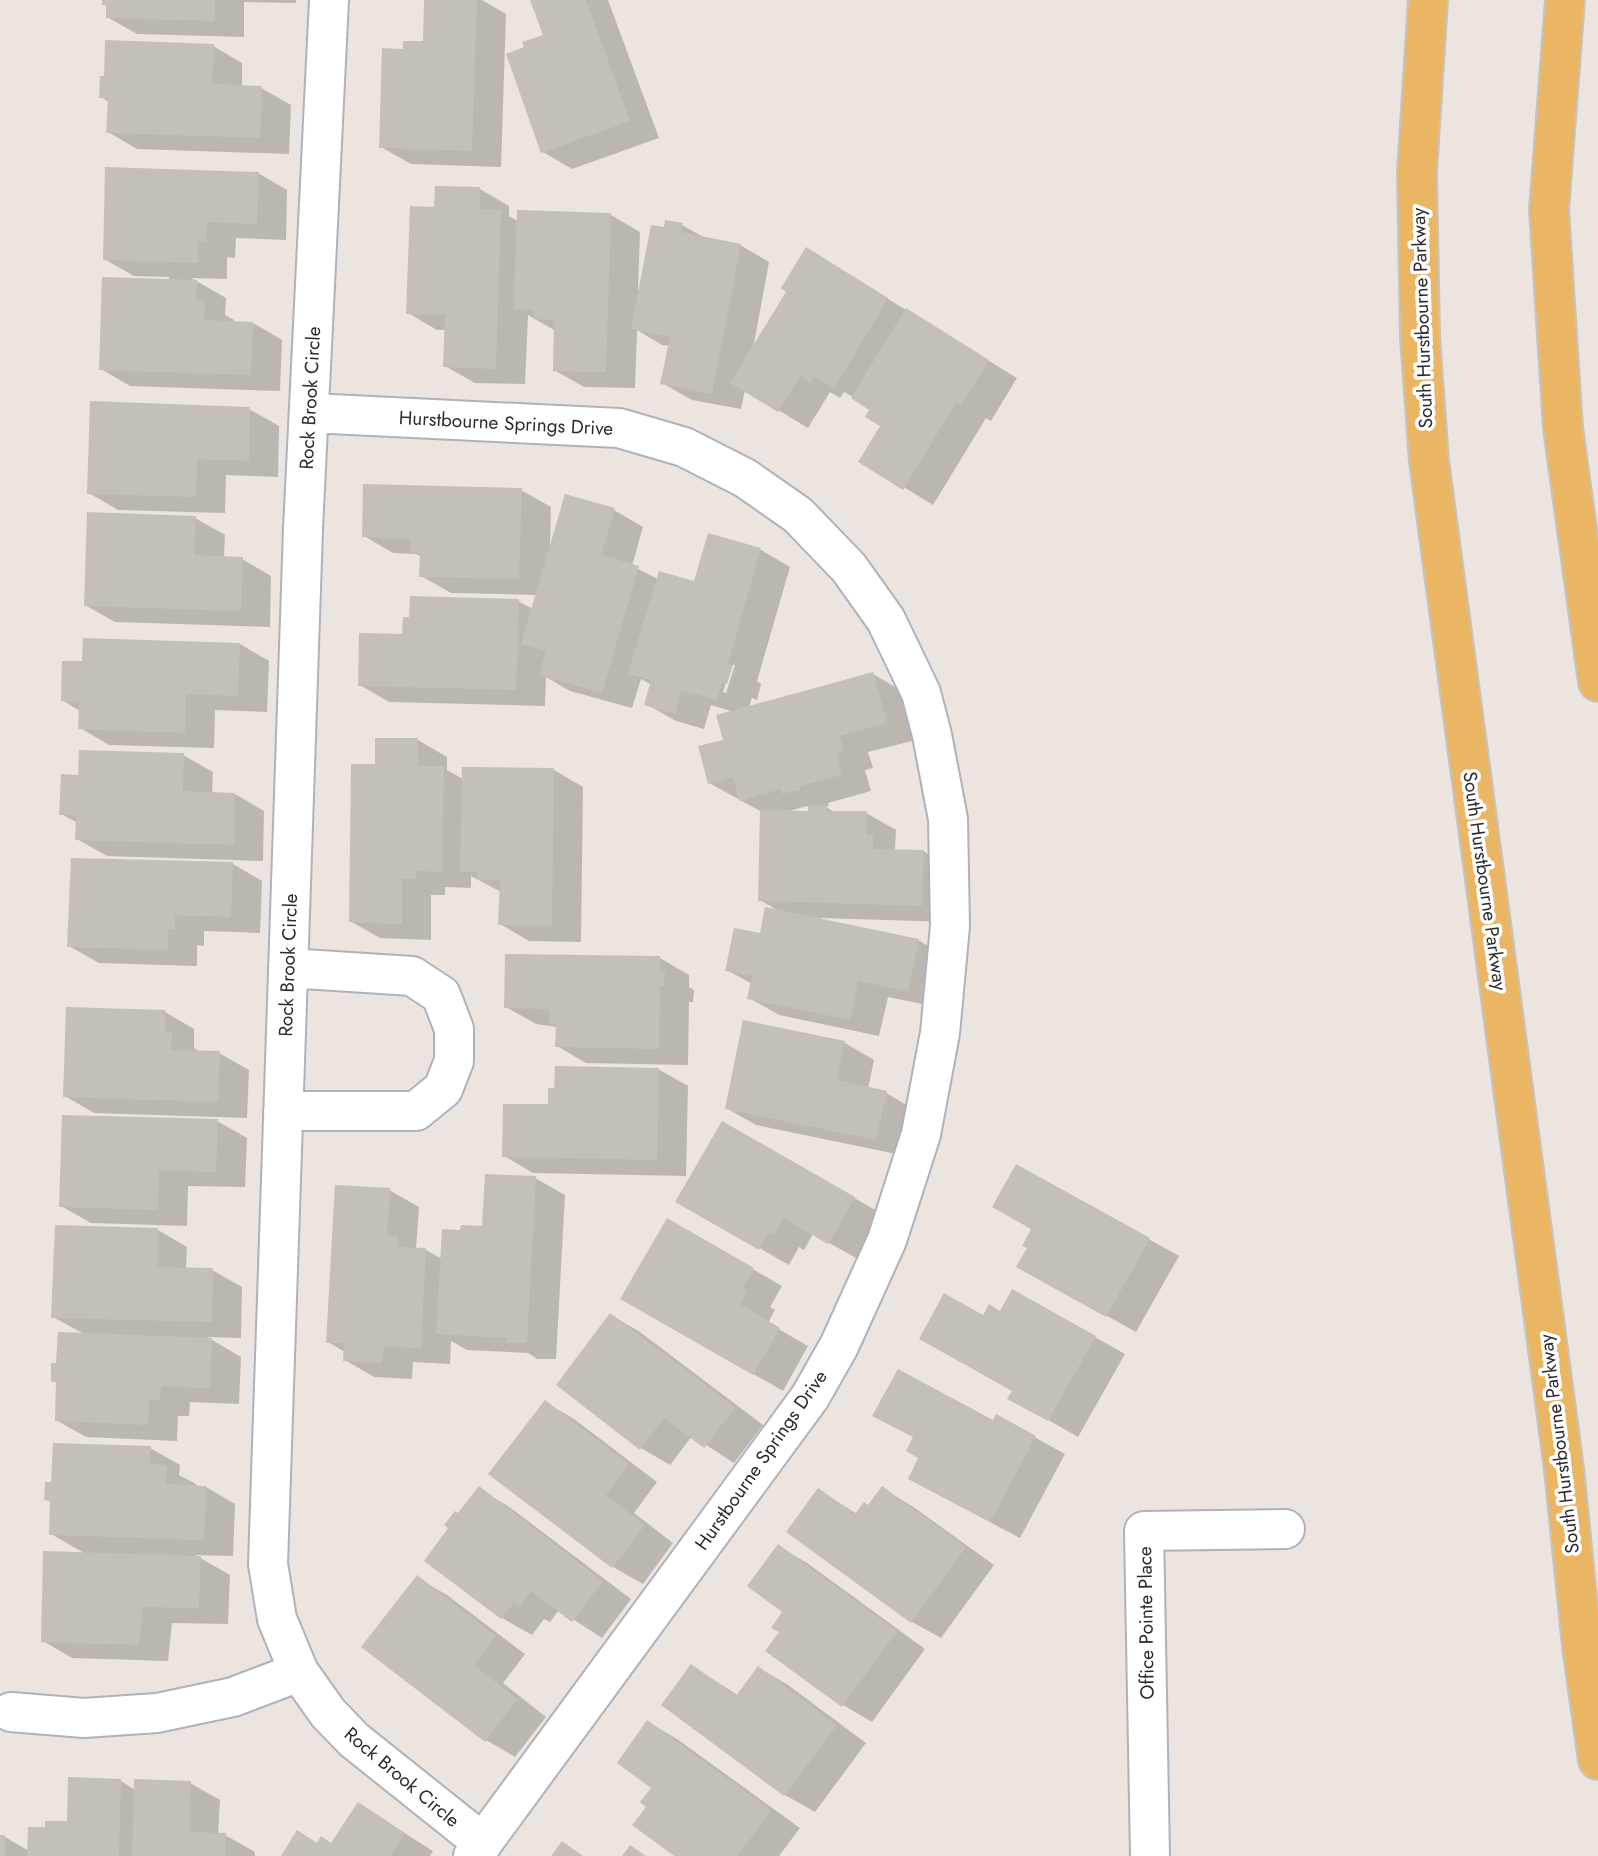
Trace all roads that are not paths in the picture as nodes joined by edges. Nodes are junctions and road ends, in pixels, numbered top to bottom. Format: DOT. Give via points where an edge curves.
graph roads {
  1 [pos="329,0"];
  2 [pos="1427,0"];
  3 [pos="1565,0"];
  4 [pos="310,413"];
  5 [pos="1598,682"];
  6 [pos="288,968"];
  7 [pos="283,1111"];
  8 [pos="1285,1529"];
  9 [pos="299,1672"];
  10 [pos="11,1712"];
  11 [pos="1598,1760"];
  12 [pos="478,1850"];
  13 [pos="1150,1856"];
  1 -- 4 [label="street, Rock Brook Circle"];
  2 -- 11 [label="main road, South Hurstbourne Parkway" via="1417,172 1420,337 1429,461 1562,1455"];
  3 -- 5 [label="main road" via="1549,210 1563,428"];
  4 -- 6 [label="street, Rock Brook Circle"];
  4 -- 12 [label="street, Hurstbourne Springs Drive" via="618,428 684,447 746,478 798,515 849,568 886,620 920,694 948,819 950,926 940,1033 920,1134 887,1240 839,1346 810,1397"];
  6 -- 7 [label="street, Rock Brook Circle"];
  6 -- 7 [label="street" via="412,976 441,995 454,1029 454,1061 443,1089 416,1111"];
  7 -- 9 [label="street, Rock Brook Circle" via="268,1564 277,1619"];
  8 -- 13 [label="street, Office Pointe Place" via="1144,1531"];
  9 -- 10 [label="street" via="233,1697 157,1713 84,1717"];
  9 -- 12 [label="street, Rock Brook Circle" via="354,1740"];
}
